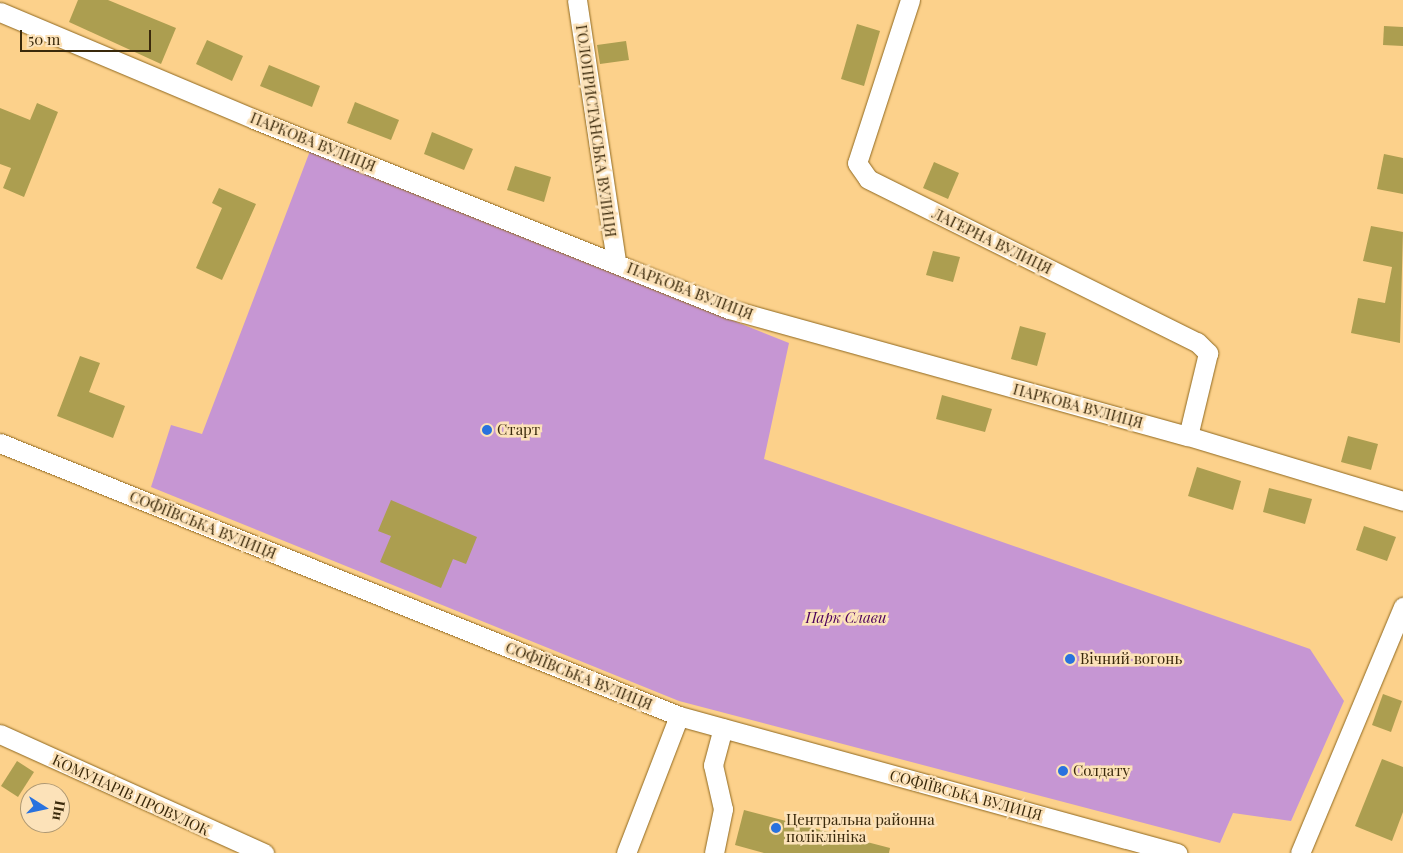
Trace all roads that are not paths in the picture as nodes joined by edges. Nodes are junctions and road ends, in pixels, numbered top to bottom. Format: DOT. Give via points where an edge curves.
graph roads {
  1 [pos="577,0"];
  2 [pos="910,0"];
  3 [pos="0,12"];
  4 [pos="616,262"];
  5 [pos="1188,436"];
  6 [pos="0,443"];
  7 [pos="1403,502"];
  8 [pos="1403,607"];
  9 [pos="679,716"];
  10 [pos="723,728"];
  11 [pos="0,734"];
  12 [pos="264,853"];
  13 [pos="626,853"];
  14 [pos="714,853"];
  15 [pos="1177,853"];
  16 [pos="1300,853"];
  1 -- 4 [label="street, ГОЛОПРИСТАНСЬКА ВУЛИЦЯ"];
  2 -- 5 [label="street, ЛАГЕРНА ВУЛИЦЯ" via="857,164 868,179 1197,342 1208,353"];
  3 -- 4 [label="street, ПАРКОВА ВУЛИЦЯ" via="254,119"];
  4 -- 5 [label="street, ПАРКОВА ВУЛИЦЯ" via="729,309"];
  5 -- 7 [label="street, ПАРКОВА ВУЛИЦЯ"];
  6 -- 9 [label="street, СОФІЇВСЬКА ВУЛИЦЯ"];
  8 -- 16 [label="street"];
  9 -- 10 [label="street, СОФІЇВСЬКА ВУЛИЦЯ"];
  9 -- 13 [label="street"];
  10 -- 14 [label="street" via="713,765 722,809"];
  10 -- 15 [label="street, СОФІЇВСЬКА ВУЛИЦЯ"];
  11 -- 12 [label="street, КОМУНАРІВ ПРОВУЛОК"];
}
